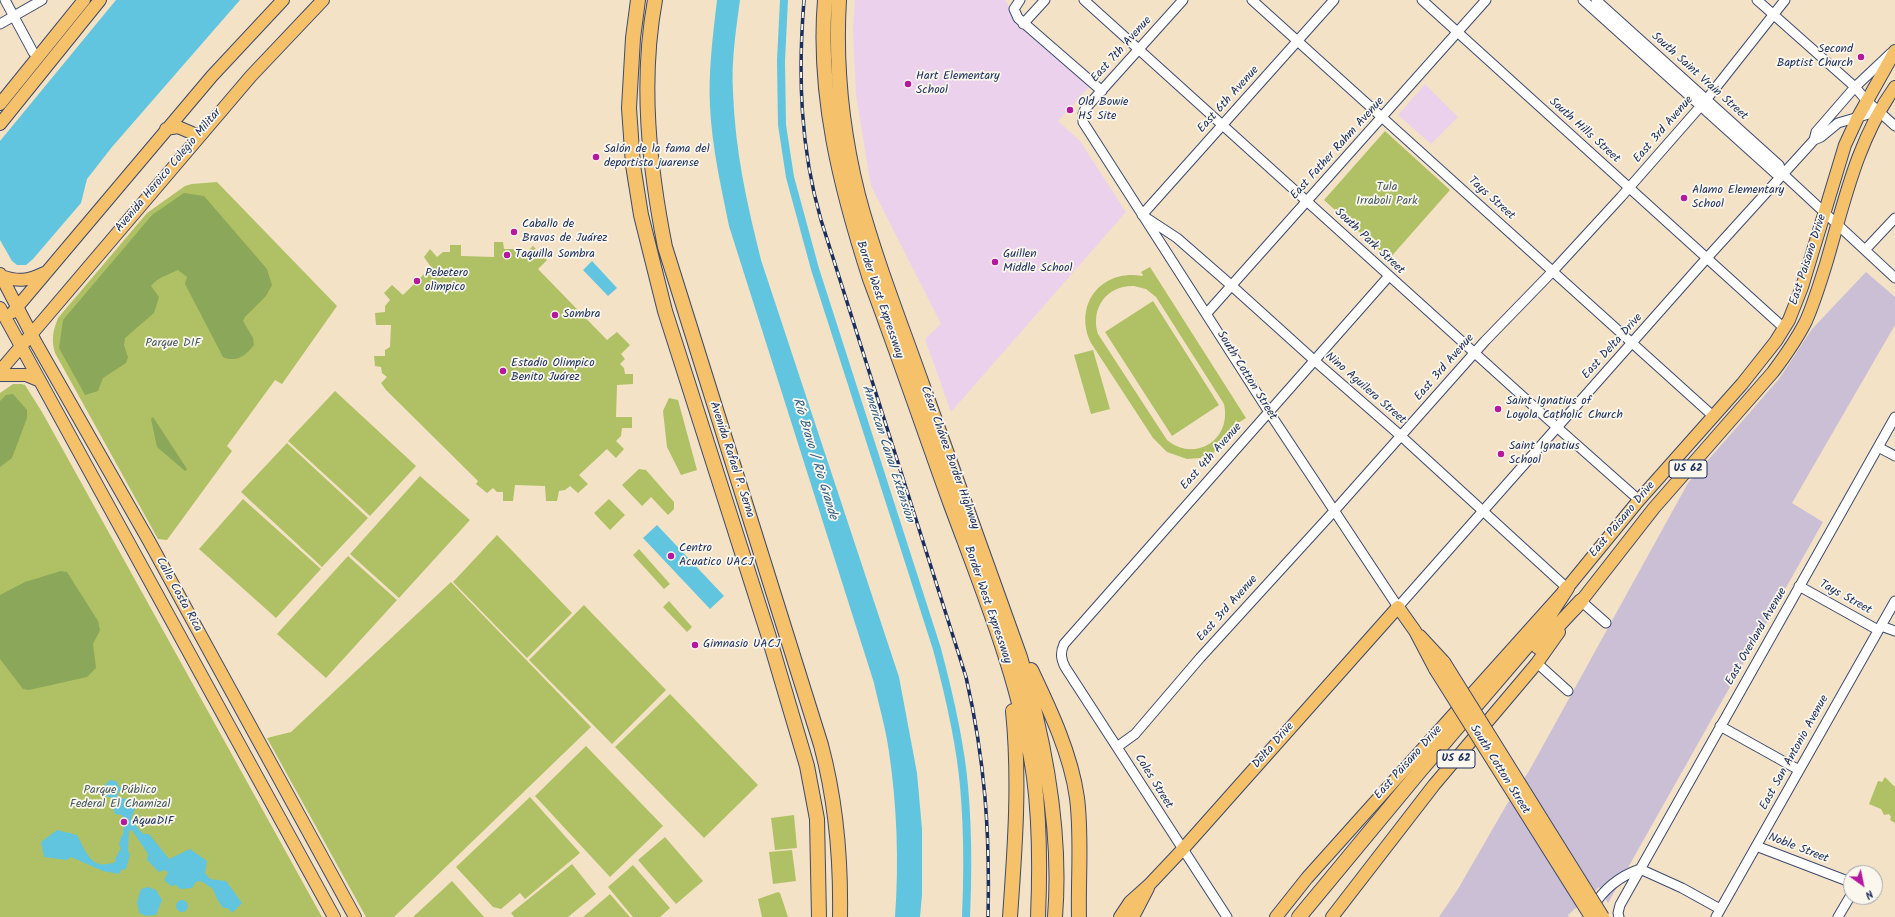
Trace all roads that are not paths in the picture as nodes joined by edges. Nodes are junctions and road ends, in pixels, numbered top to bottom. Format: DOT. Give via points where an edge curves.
graph roads {
  1 [pos="5,0"];
  2 [pos="42,0"];
  3 [pos="83,0"];
  4 [pos="100,0"];
  5 [pos="283,0"];
  6 [pos="323,0"];
  7 [pos="638,0"];
  8 [pos="656,0"];
  9 [pos="824,0"];
  10 [pos="839,0"];
  11 [pos="1020,0"];
  12 [pos="1045,0"];
  13 [pos="1084,0"];
  14 [pos="1183,0"];
  15 [pos="1252,0"];
  16 [pos="1334,0"];
  17 [pos="1422,0"];
  18 [pos="1486,0"];
  19 [pos="1583,0"];
  20 [pos="1596,0"];
  21 [pos="1757,0"];
  22 [pos="1785,0"];
  23 [pos="1773,14"];
  24 [pos="14,16"];
  25 [pos="0,24"];
  26 [pos="1023,24"];
  27 [pos="1458,32"];
  28 [pos="1298,41"];
  29 [pos="1138,50"];
  30 [pos="1895,50"];
  31 [pos="38,57"];
  32 [pos="1855,87"];
  33 [pos="1895,87"];
  34 [pos="1102,91"];
  35 [pos="1866,100"];
  36 [pos="1703,103"];
  37 [pos="0,104"];
  38 [pos="1879,111"];
  39 [pos="1858,116"];
  40 [pos="1382,117"];
  41 [pos="1082,118"];
  42 [pos="0,124"];
  43 [pos="1222,126"];
  44 [pos="1895,126"];
  45 [pos="166,129"];
  46 [pos="199,136"];
  47 [pos="1814,140"];
  48 [pos="1783,174"];
  49 [pos="1630,187"];
  50 [pos="1308,201"];
  51 [pos="1825,212"];
  52 [pos="1142,215"];
  53 [pos="1895,218"];
  54 [pos="1838,224"];
  55 [pos="1865,250"];
  56 [pos="1706,259"];
  57 [pos="47,271"];
  58 [pos="1553,271"];
  59 [pos="0,275"];
  60 [pos="1389,276"];
  61 [pos="1895,278"];
  62 [pos="1232,286"];
  63 [pos="18,307"];
  64 [pos="0,308"];
  65 [pos="1207,313"];
  66 [pos="891,317"];
  67 [pos="3,323"];
  68 [pos="1784,328"];
  69 [pos="31,334"];
  70 [pos="1632,343"];
  71 [pos="20,347"];
  72 [pos="1474,353"];
  73 [pos="1315,361"];
  74 [pos="0,371"];
  75 [pos="0,375"];
  76 [pos="38,380"];
  77 [pos="1269,412"];
  78 [pos="1713,416"];
  79 [pos="1895,417"];
  80 [pos="1557,428"];
  81 [pos="1401,436"];
  82 [pos="1878,446"];
  83 [pos="1895,456"];
  84 [pos="1639,500"];
  85 [pos="1335,510"];
  86 [pos="1482,512"];
  87 [pos="139,524"];
  88 [pos="123,534"];
  89 [pos="1799,586"];
  90 [pos="1566,588"];
  91 [pos="1581,601"];
  92 [pos="1895,601"];
  93 [pos="1398,607"];
  94 [pos="1002,620"];
  95 [pos="1606,623"];
  96 [pos="1880,628"];
  97 [pos="1895,631"];
  98 [pos="1005,657"];
  99 [pos="1061,658"];
  100 [pos="1536,663"];
  101 [pos="1568,691"];
  102 [pos="1720,726"];
  103 [pos="1117,747"];
  104 [pos="1799,770"];
  105 [pos="1756,846"];
  106 [pos="1182,850"];
  107 [pos="1640,869"];
  108 [pos="1843,879"];
  109 [pos="1149,885"];
  110 [pos="1845,905"];
  111 [pos="1589,911"];
  112 [pos="1718,913"];
  113 [pos="334,917"];
  114 [pos="355,917"];
  115 [pos="819,917"];
  116 [pos="840,917"];
  117 [pos="1010,917"];
  118 [pos="1038,917"];
  119 [pos="1055,917"];
  120 [pos="1079,917"];
  121 [pos="1120,917"];
  122 [pos="1133,917"];
  123 [pos="1227,917"];
  124 [pos="1276,917"];
  125 [pos="1299,917"];
  126 [pos="1311,917"];
  127 [pos="1332,917"];
  128 [pos="1603,917"];
  129 [pos="1620,917"];
  130 [pos="1838,917"];
  1 -- 24 [label="street"];
  2 -- 24 [label="street"];
  3 -- 31 [label="main road"];
  4 -- 42 [label="main road"];
  5 -- 45 [label="main road"];
  6 -- 46 [label="main road, Avenida Heroico Colegio Militar" via="250,76"];
  7 -- 115 [label="highway, Avenida Rafael P. Serna" via="629,108 633,166 641,215 665,311 768,634 807,766 817,819"];
  8 -- 116 [label="highway, Avenida Rafael P. Serna" via="649,55 649,134 652,172 665,247 821,745 836,818"];
  9 -- 66 [label="highway, Border West Expressway" via="826,82 837,163 854,231"];
  10 -- 66 [label="highway, César Chávez Border Highway" via="839,77 851,164"];
  11 -- 26 [label="street" via="1014,9"];
  12 -- 26 [label="street"];
  13 -- 29 [label="street, South Park Street"];
  14 -- 29 [label="street, East 7th Avenue"];
  15 -- 28 [label="street, Tays Street"];
  16 -- 28 [label="street, East 6th Avenue"];
  17 -- 27 [label="street, South Hills Street"];
  18 -- 27 [label="street, East Father Rahm Avenue"];
  19 -- 36 [label="street, South Saint Vrain Street"];
  20 -- 36 [label="street, South Saint Vrain Street"];
  21 -- 23 [label="street"];
  22 -- 23 [label="street, East 3rd Avenue"];
  23 -- 32 [label="street"];
  23 -- 36 [label="street, East 3rd Avenue"];
  24 -- 25 [label="street"];
  24 -- 31 [label="street"];
  26 -- 34 [label="street"];
  27 -- 40 [label="street, East Father Rahm Avenue"];
  27 -- 49 [label="street, South Hills Street"];
  28 -- 40 [label="street, Tays Street"];
  28 -- 43 [label="street, East 6th Avenue"];
  29 -- 34 [label="street, East 7th Avenue"];
  29 -- 43 [label="street, South Park Street"];
  30 -- 32 [label="street, East Delta Drive"];
  30 -- 35 [label="main road, East Paisano Drive / US 62"];
  31 -- 37 [label="main road"];
  32 -- 35 [label="street"];
  32 -- 47 [label="street, East Delta Drive" via="1816,132"];
  33 -- 38 [label="main road, East Paisano Drive / US 62"];
  34 -- 41 [label="street, East 7th Avenue" via="1085,109"];
  35 -- 38 [label="street"];
  35 -- 39 [label="main road, East Paisano Drive / US 62"];
  36 -- 48 [label="street, South Saint Vrain Street" via="1776,174"];
  36 -- 49 [label="street, East 3rd Avenue"];
  38 -- 39 [label="street, East Delta Drive"];
  38 -- 44 [label="street"];
  38 -- 54 [label="main road, East Paisano Drive / US 62" via="1860,151"];
  39 -- 47 [label="street, East Delta Drive" via="1838,123"];
  39 -- 51 [label="main road, East Paisano Drive / US 62" via="1845,145"];
  40 -- 50 [label="street, East Father Rahm Avenue"];
  40 -- 58 [label="street, Tays Street"];
  41 -- 52 [label="street, South Cotton Street"];
  43 -- 50 [label="street, South Park Street"];
  43 -- 52 [label="street, East 6th Avenue"];
  45 -- 46 [label="main road" via="178,127"];
  45 -- 57 [label="main road"];
  46 -- 69 [label="main road, Avenida Heroico Colegio Militar"];
  47 -- 48 [label="street, East Delta Drive"];
  48 -- 51 [label="street, South Saint Vrain Street"];
  48 -- 56 [label="street, East Delta Drive"];
  49 -- 56 [label="street, South Hills Street"];
  49 -- 58 [label="street, East 3rd Avenue"];
  50 -- 60 [label="street, South Park Street"];
  50 -- 62 [label="street, East Father Rahm Avenue"];
  51 -- 54 [label="street, South Saint Vrain Street"];
  51 -- 68 [label="main road, East Paisano Drive / US 62" via="1802,287"];
  52 -- 62 [label="street, Nino Aguilera Street" via="1177,238"];
  52 -- 65 [label="street, South Cotton Street"];
  53 -- 55 [label="street"];
  54 -- 55 [label="street, South Saint Vrain Street"];
  54 -- 91 [label="main road, East Paisano Drive / US 62" via="1816,297 1806,322 1789,350 1768,378 1654,508"];
  55 -- 61 [label="street, South Saint Vrain Street"];
  56 -- 68 [label="street, South Hills Street"];
  56 -- 70 [label="street, East Delta Drive"];
  57 -- 59 [label="main road" via="20,281"];
  57 -- 63 [label="main road"];
  58 -- 70 [label="street, Tays Street"];
  58 -- 72 [label="street, East 3rd Avenue"];
  59 -- 63 [label="main road, Calle Costa Rica"];
  60 -- 72 [label="street, South Park Street"];
  60 -- 73 [label="street, East 4th Avenue"];
  62 -- 65 [label="street, East Father Rahm Avenue"];
  62 -- 73 [label="street, Nino Aguilera Street"];
  63 -- 67 [label="main road"];
  63 -- 69 [label="main road, Calle Costa Rica"];
  64 -- 67 [label="main road, Calle Costa Rica"];
  65 -- 77 [label="street, South Cotton Street"];
  66 -- 94 [label="highway, César Chávez Border Highway"];
  67 -- 71 [label="main road, Calle Costa Rica"];
  68 -- 78 [label="main road, East Paisano Drive / US 62" via="1759,363"];
  69 -- 71 [label="main road, Avenida Heroico Colegio Militar"];
  69 -- 87 [label="main road, Calle Costa Rica"];
  70 -- 78 [label="street, Tays Street"];
  70 -- 80 [label="street, East Delta Drive"];
  71 -- 74 [label="main road, Avenida Heroico Colegio Militar"];
  71 -- 76 [label="main road, Calle Costa Rica"];
  72 -- 80 [label="street, South Park Street"];
  72 -- 81 [label="street, East 3rd Avenue"];
  73 -- 77 [label="street, East 4th Avenue"];
  73 -- 81 [label="street, Nino Aguilera Street"];
  75 -- 76 [label="main road" via="26,375"];
  76 -- 88 [label="main road, Calle Costa Rica"];
  77 -- 85 [label="street, South Cotton Street"];
  77 -- 99 [label="street, East 4th Avenue" via="1064,644"];
  78 -- 84 [label="main road, East Paisano Drive / US 62"];
  79 -- 82 [label="street, East Overland Avenue"];
  80 -- 84 [label="street, South Park Street"];
  80 -- 86 [label="street, East Delta Drive"];
  81 -- 85 [label="street, East 3rd Avenue"];
  81 -- 86 [label="street, Nino Aguilera Street"];
  82 -- 83 [label="street"];
  82 -- 89 [label="street, East Overland Avenue"];
  84 -- 90 [label="main road, East Paisano Drive / US 62"];
  85 -- 93 [label="street, South Cotton Street"];
  85 -- 103 [label="street, East 3rd Avenue" via="1205,652 1135,734"];
  86 -- 90 [label="street, Nino Aguilera Street"];
  86 -- 93 [label="street, East Delta Drive"];
  87 -- 88 [label="main road"];
  87 -- 114 [label="main road, Calle Costa Rica"];
  88 -- 113 [label="main road, Calle Costa Rica"];
  89 -- 96 [label="street, Tays Street"];
  89 -- 102 [label="street, East Overland Avenue"];
  90 -- 124 [label="main road, East Paisano Drive / US 62" via="1317,866"];
  90 -- 125 [label="highway" via="1537,634"];
  91 -- 95 [label="street"];
  91 -- 100 [label="main road, East Paisano Drive / US 62"];
  91 -- 126 [label="highway" via="1455,742"];
  92 -- 96 [label="street, East San Antonio Avenue"];
  93 -- 106 [label="main road, Delta Drive"];
  93 -- 111 [label="main road, South Cotton Street, bridge" via="1415,631 1429,644 1439,665"];
  94 -- 98 [label="highway, Border West Expressway"];
  94 -- 119 [label="highway, César Chávez Border Highway" via="1028,684 1047,773 1056,847"];
  94 -- 120 [label="highway" via="1053,718 1075,790 1079,824"];
  96 -- 97 [label="street, Tays Street"];
  96 -- 104 [label="street, East San Antonio Avenue"];
  98 -- 117 [label="highway" via="1017,753 1018,805"];
  98 -- 118 [label="highway, Border West Expressway" via="1022,716 1034,776 1039,832"];
  99 -- 103 [label="street, Coles Street"];
  100 -- 101 [label="street"];
  100 -- 127 [label="main road, East Paisano Drive / US 62" via="1434,785"];
  102 -- 104 [label="street"];
  102 -- 107 [label="street, East Overland Avenue"];
  103 -- 106 [label="street, Coles Street"];
  104 -- 105 [label="street, East San Antonio Avenue"];
  105 -- 108 [label="street, Noble Street"];
  105 -- 112 [label="street, East San Antonio Avenue"];
  106 -- 109 [label="main road, Delta Drive"];
  106 -- 123 [label="street, Coles Street"];
  107 -- 111 [label="street" via="1604,890"];
  107 -- 112 [label="street" via="1675,884"];
  107 -- 129 [label="street, East Overland Avenue" via="1620,905"];
  109 -- 121 [label="main road, Delta Drive" via="1130,902"];
  109 -- 122 [label="main road, Delta Drive"];
  110 -- 130 [label="street"];
  111 -- 128 [label="main road, South Cotton Street, bridge"];
}
